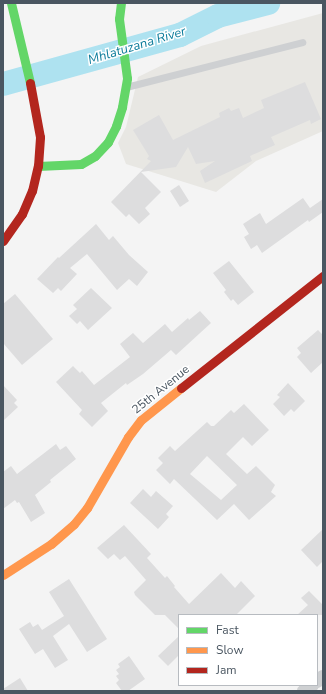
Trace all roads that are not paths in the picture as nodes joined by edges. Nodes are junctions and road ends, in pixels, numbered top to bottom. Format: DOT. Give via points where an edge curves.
graph roads {
  1 [pos="11,3"];
  2 [pos="121,3"];
  3 [pos="302,42"];
  4 [pos="126,83"];
  5 [pos="38,166"];
  6 [pos="3,241"];
  7 [pos="323,276"];
  8 [pos="3,575"];
  1 -- 5 [label="street" via="36,110 40,137"];
  2 -- 4 [label="street" via="119,19"];
  3 -- 4 [label="lane"];
  4 -- 5 [label="street" via="116,126 108,142 95,156 81,164"];
  5 -- 6 [label="street" via="32,191 22,214"];
  7 -- 8 [label="street, 25th Avenue" via="141,420 128,437 87,508 74,524 51,544"];
}
